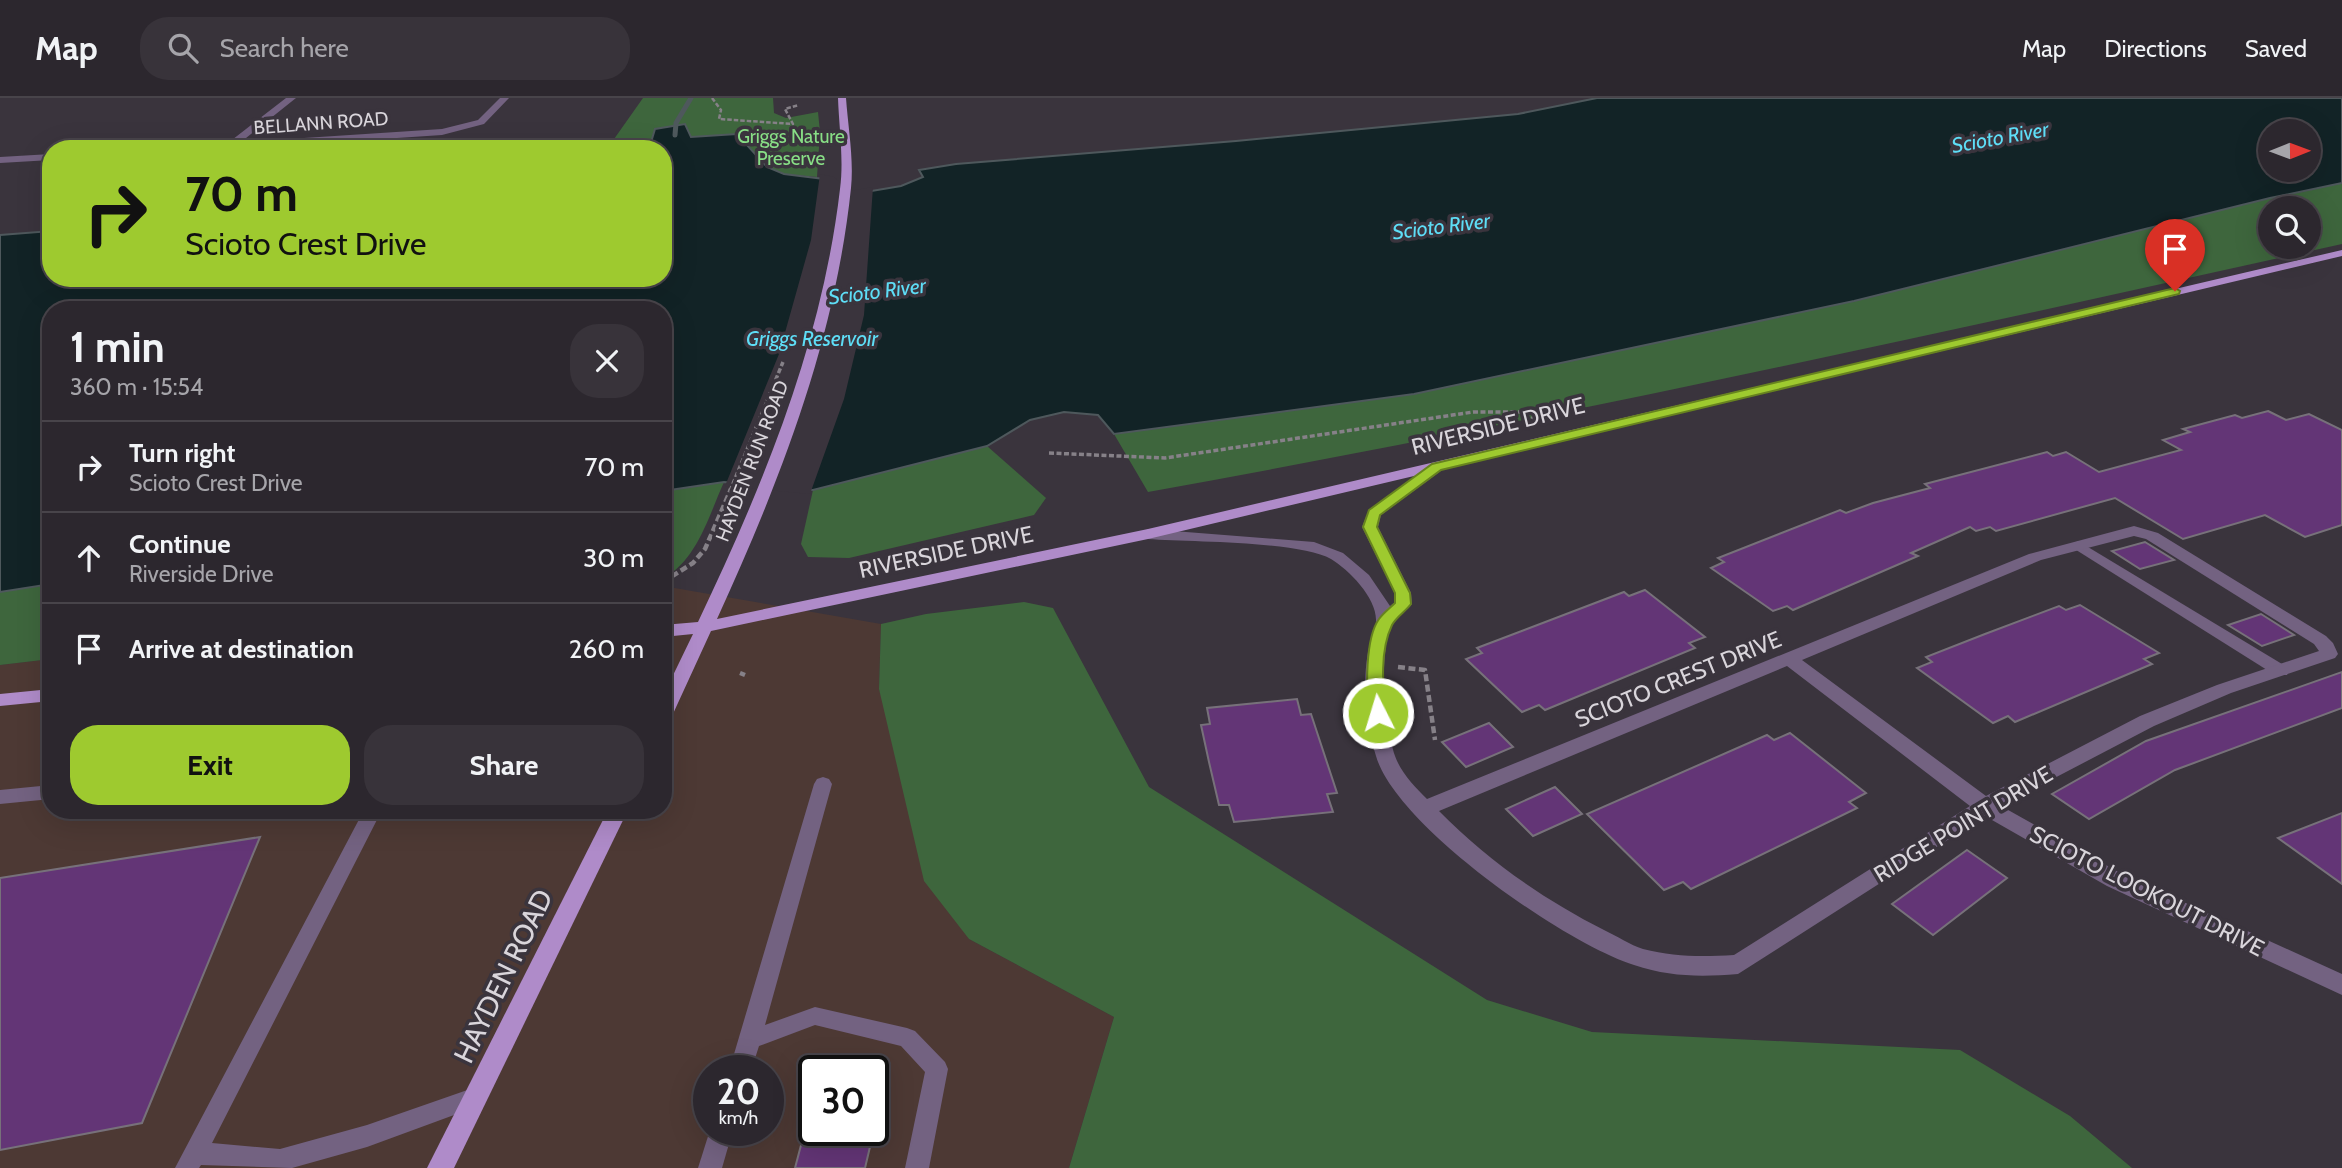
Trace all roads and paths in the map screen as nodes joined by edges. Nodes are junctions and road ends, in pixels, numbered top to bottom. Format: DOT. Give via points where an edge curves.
graph roads {
  1 [pos="292,98"];
  2 [pos="505,98"];
  3 [pos="712,98"];
  4 [pos="842,98"];
  5 [pos="799,105"];
  6 [pos="238,140"];
  7 [pos="322,140"];
  8 [pos="42,158"];
  9 [pos="0,160"];
  10 [pos="2342,253"];
  11 [pos="787,352"];
  12 [pos="1558,436"];
  13 [pos="1049,453"];
  14 [pos="1437,467"];
  15 [pos="2143,532"];
  16 [pos="1148,534"];
  17 [pos="2078,544"];
  18 [pos="672,577"];
  19 [pos="1385,621"];
  20 [pos="704,627"];
  21 [pos="672,630"];
  22 [pos="1789,659"];
  23 [pos="2281,671"];
  24 [pos="42,696"];
  25 [pos="672,696"];
  26 [pos="0,700"];
  27 [pos="823,784"];
  28 [pos="42,793"];
  29 [pos="0,797"];
  30 [pos="1985,806"];
  31 [pos="1424,809"];
  32 [pos="368,819"];
  33 [pos="614,819"];
  34 [pos="2342,985"];
  35 [pos="750,1040"];
  36 [pos="745,1055"];
  37 [pos="476,1097"];
  38 [pos="717,1146"];
  39 [pos="191,1161"];
  40 [pos="287,1164"];
  41 [pos="440,1168"];
  42 [pos="710,1168"];
  43 [pos="917,1168"];
  1 -- 6 [label="street"];
  2 -- 7 [label="street, BELLANN ROAD" via="481,122 465,128"];
  3 -- 5 [label="path" via="721,110 719,119 793,124 785,109"];
  4 -- 20 [label="main road, HAYDEN RUN ROAD" via="846,186 825,311 800,400 755,519"];
  8 -- 9 [label="street"];
  10 -- 12 [label="main road, RIVERSIDE DRIVE"];
  11 -- 18 [label="path" via="705,549"];
  12 -- 13 [label="path" via="1525,412 1473,412 1165,458"];
  12 -- 14 [label="main road, RIVERSIDE DRIVE"];
  14 -- 16 [label="main road, RIVERSIDE DRIVE"];
  14 -- 19 [label="street" via="1374,513 1370,527 1403,593 1403,604"];
  15 -- 17 [label="street, SCIOTO CREST DRIVE"];
  15 -- 23 [label="street, RIDGE POINT DRIVE" via="2327,647 2329,654"];
  16 -- 19 [label="street" via="1308,545 1336,556 1363,579 1381,601"];
  16 -- 20 [label="main road, RIVERSIDE DRIVE"];
  17 -- 22 [label="street, SCIOTO CREST DRIVE" via="2035,557"];
  17 -- 23 [label="lane"];
  19 -- 31 [label="street" via="1374,691 1386,758 1404,789"];
  20 -- 21 [label="main road, RIVERSIDE DRIVE"];
  20 -- 25 [label="main road"];
  22 -- 30 [label="street, SCIOTO LOOKOUT DRIVE"];
  22 -- 31 [label="street, SCIOTO CREST DRIVE"];
  23 -- 30 [label="street, RIDGE POINT DRIVE" via="2147,720"];
  24 -- 26 [label="main road"];
  27 -- 35 [label="lane"];
  28 -- 29 [label="lane"];
  30 -- 31 [label="street, RIDGE POINT DRIVE" via="1738,964 1692,968 1637,957 1510,887"];
  30 -- 34 [label="street, SCIOTO LOOKOUT DRIVE" via="2104,875"];
  32 -- 39 [label="lane"];
  33 -- 37 [label="main road, HAYDEN ROAD"];
  35 -- 36 [label="lane"];
  35 -- 43 [label="lane" via="815,1016 907,1038 937,1069"];
  37 -- 40 [label="lane"];
  37 -- 41 [label="main road, HAYDEN ROAD"];
  38 -- 42 [label="lane"];
  39 -- 40 [label="lane"];
}
